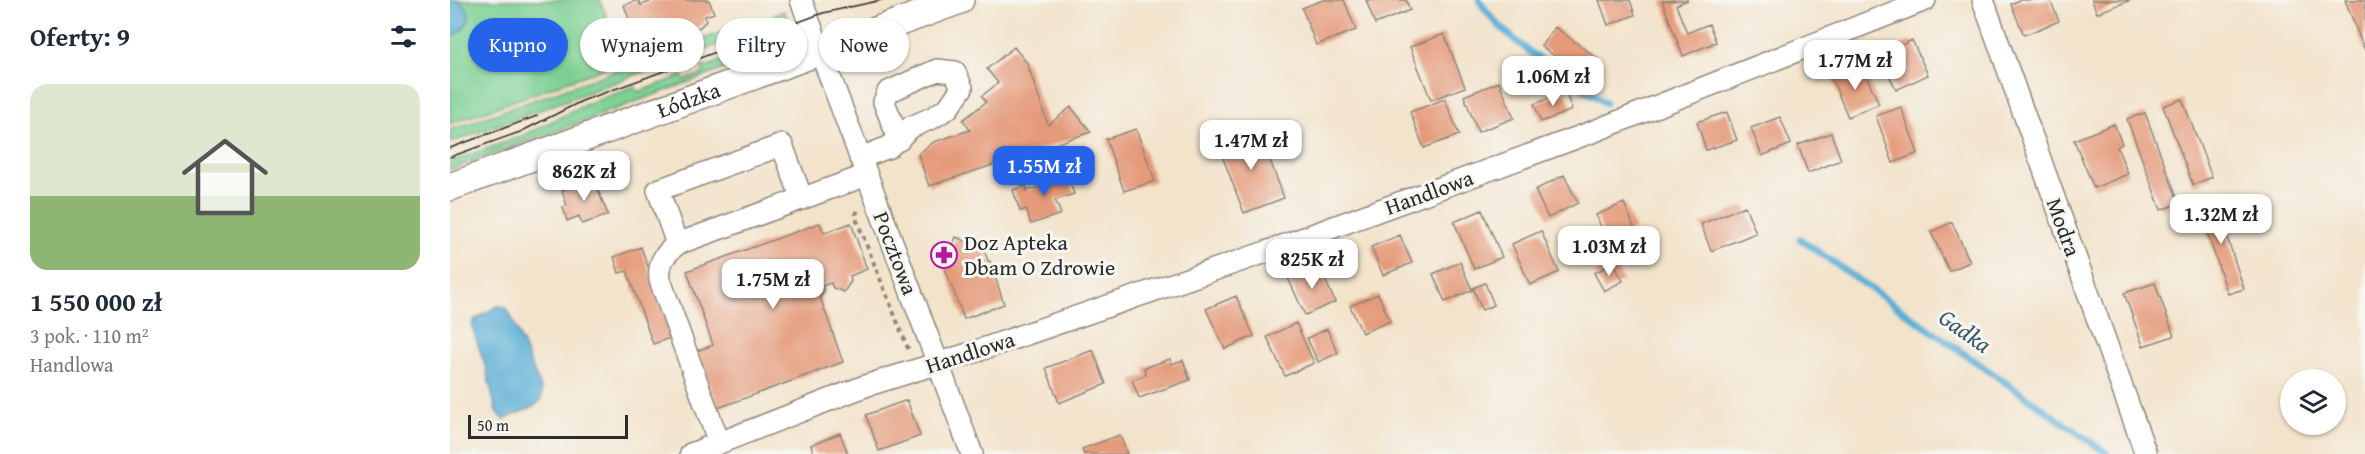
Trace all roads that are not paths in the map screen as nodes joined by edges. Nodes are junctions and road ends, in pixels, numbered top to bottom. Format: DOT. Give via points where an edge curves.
graph roads {
  1 [pos="801,0"];
  2 [pos="960,0"];
  3 [pos="1925,0"];
  4 [pos="1983,0"];
  5 [pos="909,19"];
  6 [pos="819,49"];
  7 [pos="819,52"];
  8 [pos="828,72"];
  9 [pos="899,140"];
  10 [pos="864,167"];
  11 [pos="450,187"];
  12 [pos="802,199"];
  13 [pos="677,244"];
  14 [pos="938,362"];
  15 [pos="719,443"];
  16 [pos="691,454"];
  17 [pos="972,454"];
  18 [pos="2146,454"];
  1 -- 6 [label="street, Pocztowa"];
  2 -- 5 [label="main road, Łódzka"];
  3 -- 14 [label="street, Handlowa" via="1592,132 1300,240"];
  4 -- 18 [label="street, Modra"];
  7 -- 11 [label="main road, Łódzka"];
  8 -- 10 [label="street, Pocztowa"];
  9 -- 10 [label="street"];
  10 -- 12 [label="street"];
  10 -- 14 [label="street, Pocztowa"];
  12 -- 13 [label="street"];
  12 -- 13 [label="street" via="782,145 658,190"];
  13 -- 15 [label="street" via="658,266 660,280"];
  14 -- 15 [label="street, Handlowa"];
  14 -- 17 [label="street, Pocztowa"];
  15 -- 16 [label="street, Handlowa"];
}
